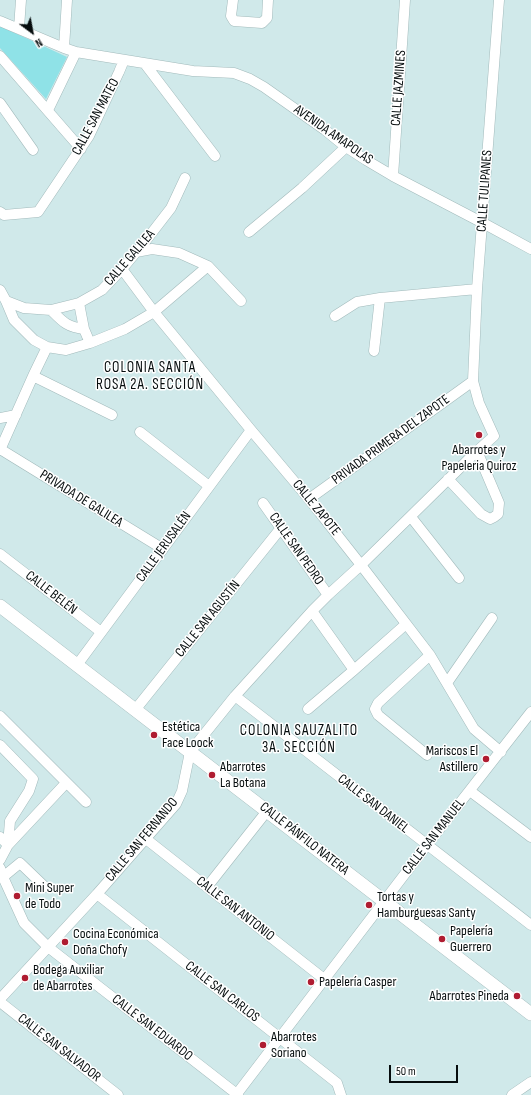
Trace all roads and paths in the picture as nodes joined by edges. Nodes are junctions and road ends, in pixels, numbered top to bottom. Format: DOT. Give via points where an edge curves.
graph roads {
  1 [pos="21,0"];
  2 [pos="67,0"];
  3 [pos="233,0"];
  4 [pos="268,0"];
  5 [pos="405,0"];
  6 [pos="499,0"];
  7 [pos="0,21"];
  8 [pos="19,28"];
  9 [pos="64,48"];
  10 [pos="76,52"];
  11 [pos="0,56"];
  12 [pos="124,60"];
  13 [pos="145,64"];
  14 [pos="0,103"];
  15 [pos="48,110"];
  16 [pos="346,147"];
  17 [pos="81,149"];
  18 [pos="33,150"];
  19 [pos="215,156"];
  20 [pos="393,176"];
  21 [pos="185,178"];
  22 [pos="0,212"];
  23 [pos="483,223"];
  24 [pos="249,232"];
  25 [pos="531,249"];
  26 [pos="136,252"];
  27 [pos="208,266"];
  28 [pos="122,269"];
  29 [pos="478,289"];
  30 [pos="0,290"];
  31 [pos="380,298"];
  32 [pos="6,301"];
  33 [pos="241,301"];
  34 [pos="79,303"];
  35 [pos="51,310"];
  36 [pos="154,312"];
  37 [pos="335,316"];
  38 [pos="84,329"];
  39 [pos="90,343"];
  40 [pos="47,346"];
  41 [pos="374,352"];
  42 [pos="33,376"];
  43 [pos="472,381"];
  44 [pos="112,415"];
  45 [pos="16,416"];
  46 [pos="0,418"];
  47 [pos="251,430"];
  48 [pos="140,432"];
  49 [pos="0,450"];
  50 [pos="477,451"];
  51 [pos="448,480"];
  52 [pos="209,486"];
  53 [pos="309,498"];
  54 [pos="263,503"];
  55 [pos="411,517"];
  56 [pos="281,528"];
  57 [pos="162,549"];
  58 [pos="0,554"];
  59 [pos="362,565"];
  60 [pos="459,578"];
  61 [pos="328,595"];
  62 [pos="0,606"];
  63 [pos="312,611"];
  64 [pos="492,618"];
  65 [pos="406,624"];
  66 [pos="102,632"];
  67 [pos="430,655"];
  68 [pos="77,665"];
  69 [pos="354,670"];
  70 [pos="447,683"];
  71 [pos="235,696"];
  72 [pos="308,709"];
  73 [pos="135,710"];
  74 [pos="531,712"];
  75 [pos="2,722"];
  76 [pos="0,745"];
  77 [pos="190,752"];
  78 [pos="501,752"];
  79 [pos="427,755"];
  80 [pos="66,783"];
  81 [pos="470,791"];
  82 [pos="86,802"];
  83 [pos="267,811"];
  84 [pos="530,834"];
  85 [pos="0,837"];
  86 [pos="146,839"];
  87 [pos="8,845"];
  88 [pos="427,845"];
  89 [pos="0,860"];
  90 [pos="1,872"];
  91 [pos="45,886"];
  92 [pos="207,886"];
  93 [pos="97,894"];
  94 [pos="384,902"];
  95 [pos="531,925"];
  96 [pos="48,947"];
  97 [pos="324,979"];
  98 [pos="0,999"];
  99 [pos="0,1002"];
  100 [pos="531,1014"];
  101 [pos="280,1037"];
  102 [pos="531,1082"];
  103 [pos="118,1095"];
  104 [pos="237,1095"];
  105 [pos="341,1095"];
  106 [pos="512,1095"];
  1 -- 8 [label="street"];
  2 -- 9 [label="street"];
  3 -- 4 [label="street" via="231,16 234,21 262,23 267,18"];
  5 -- 20 [label="street, CALLE JAZMINES"];
  6 -- 23 [label="street, CALLE TULIPANES"];
  7 -- 8 [label="street"];
  8 -- 9 [label="street"];
  9 -- 10 [label="street"];
  10 -- 12 [label="street"];
  10 -- 15 [label="street"];
  11 -- 15 [label="street"];
  12 -- 13 [label="street, AVENIDA AMAPOLAS"];
  12 -- 17 [label="street, CALLE SAN MATEO"];
  13 -- 16 [label="street, AVENIDA AMAPOLAS" via="193,71 234,73 250,79"];
  13 -- 19 [label="street"];
  14 -- 18 [label="street"];
  15 -- 17 [label="street"];
  16 -- 20 [label="street, AVENIDA AMAPOLAS"];
  16 -- 24 [label="street"];
  17 -- 22 [label="street, CALLE SAN MATEO" via="38,212 4,215"];
  20 -- 23 [label="street, AVENIDA AMAPOLAS"];
  21 -- 26 [label="street, CALLE GALILEA" via="171,208"];
  23 -- 25 [label="street, AVENIDA AMAPOLAS"];
  23 -- 29 [label="street, CALLE TULIPANES"];
  26 -- 27 [label="street" via="152,249 179,254"];
  26 -- 28 [label="street, CALLE GALILEA"];
  27 -- 33 [label="street"];
  27 -- 36 [label="street"];
  28 -- 34 [label="street, CALLE GALILEA" via="102,290"];
  28 -- 36 [label="street, CALLE ZAPOTE"];
  29 -- 31 [label="street"];
  29 -- 43 [label="street, CALLE TULIPANES"];
  30 -- 32 [label="street"];
  31 -- 37 [label="street" via="358,302"];
  31 -- 41 [label="street"];
  32 -- 35 [label="street, CALLE GALILEA" via="24,308"];
  32 -- 40 [label="street" via="14,320 34,340"];
  34 -- 35 [label="street, CALLE GALILEA"];
  34 -- 38 [label="street"];
  35 -- 38 [label="street" via="73,328"];
  36 -- 39 [label="street" via="125,329"];
  36 -- 47 [label="street, CALLE ZAPOTE"];
  38 -- 39 [label="street"];
  39 -- 40 [label="street" via="66,350"];
  40 -- 42 [label="street"];
  42 -- 44 [label="street"];
  42 -- 45 [label="street"];
  43 -- 50 [label="street, CALLE SAN FERNANDO" via="494,436"];
  43 -- 53 [label="street, PRIVADA PRIMERA DEL ZAPOTE"];
  45 -- 46 [label="street"];
  45 -- 49 [label="street"];
  47 -- 52 [label="street, CALLE JERUSALÉN"];
  47 -- 53 [label="street, CALLE ZAPOTE"];
  48 -- 52 [label="street"];
  49 -- 57 [label="street, PRIVADA DE GALILEA"];
  50 -- 51 [label="street, CALLE SAN FERNANDO"];
  50 -- 51 [label="street" via="499,503 498,514 490,519 481,514"];
  51 -- 55 [label="street, CALLE SAN FERNANDO"];
  52 -- 57 [label="street, CALLE JERUSALÉN"];
  53 -- 59 [label="street, CALLE ZAPOTE"];
  54 -- 56 [label="street, CALLE SAN PEDRO"];
  55 -- 59 [label="street, CALLE SAN FERNANDO"];
  55 -- 60 [label="street"];
  56 -- 61 [label="street, CALLE SAN PEDRO"];
  56 -- 73 [label="street, CALLE SAN AGUSTÍN"];
  57 -- 66 [label="street, CALLE JERUSALÉN"];
  58 -- 66 [label="street, CALLE BELÉN"];
  59 -- 61 [label="street, CALLE SAN FERNANDO"];
  59 -- 65 [label="street, CALLE ZAPOTE"];
  61 -- 63 [label="street, CALLE SAN FERNANDO"];
  62 -- 68 [label="main road, CALLE PÁNFILO NATERA"];
  63 -- 69 [label="street"];
  63 -- 71 [label="street, CALLE SAN FERNANDO"];
  64 -- 70 [label="street"];
  65 -- 67 [label="street, CALLE ZAPOTE"];
  65 -- 69 [label="street"];
  66 -- 68 [label="street, CALLE JERUSALÉN"];
  67 -- 70 [label="street, CALLE ZAPOTE"];
  67 -- 79 [label="street" via="378,703 375,709 378,715"];
  68 -- 73 [label="main road, CALLE PÁNFILO NATERA"];
  69 -- 72 [label="street"];
  70 -- 78 [label="street, CALLE ZAPOTE" via="474,729"];
  71 -- 77 [label="street, CALLE SAN FERNANDO"];
  71 -- 88 [label="street, CALLE SAN DANIEL"];
  73 -- 77 [label="main road, CALLE PÁNFILO NATERA"];
  74 -- 78 [label="street, CALLE SAN MANUEL"];
  75 -- 80 [label="street"];
  76 -- 87 [label="street" via="33,779 29,791 10,821"];
  77 -- 83 [label="main road, CALLE PÁNFILO NATERA"];
  77 -- 86 [label="street, CALLE SAN FERNANDO" via="182,790 176,804"];
  78 -- 81 [label="street, CALLE SAN MANUEL"];
  80 -- 82 [label="street"];
  80 -- 87 [label="street"];
  81 -- 84 [label="street"];
  81 -- 88 [label="street, CALLE SAN MANUEL"];
  83 -- 92 [label="street"];
  83 -- 94 [label="main road, CALLE PÁNFILO NATERA"];
  85 -- 87 [label="street"];
  86 -- 92 [label="street, CALLE SAN ANTONIO"];
  86 -- 93 [label="street, CALLE SAN FERNANDO"];
  87 -- 89 [label="street"];
  88 -- 94 [label="street, CALLE SAN MANUEL"];
  88 -- 95 [label="street, CALLE SAN DANIEL"];
  90 -- 91 [label="street" via="20,863"];
  90 -- 96 [label="street, CALLE SAN EDUARDO" via="24,923"];
  92 -- 97 [label="street, CALLE SAN ANTONIO"];
  93 -- 96 [label="street, CALLE SAN FERNANDO"];
  93 -- 101 [label="street, CALLE SAN CARLOS"];
  94 -- 97 [label="street, CALLE SAN MANUEL"];
  94 -- 100 [label="main road, CALLE PÁNFILO NATERA"];
  96 -- 98 [label="street, CALLE SAN FERNANDO"];
  96 -- 104 [label="street, CALLE SAN EDUARDO"];
  97 -- 101 [label="street, CALLE SAN MANUEL"];
  99 -- 103 [label="street, CALLE SAN SALVADOR"];
  101 -- 104 [label="street, CALLE SAN MANUEL"];
  101 -- 105 [label="street, CALLE SAN CARLOS" via="337,1083"];
  102 -- 106 [label="street"];
}
